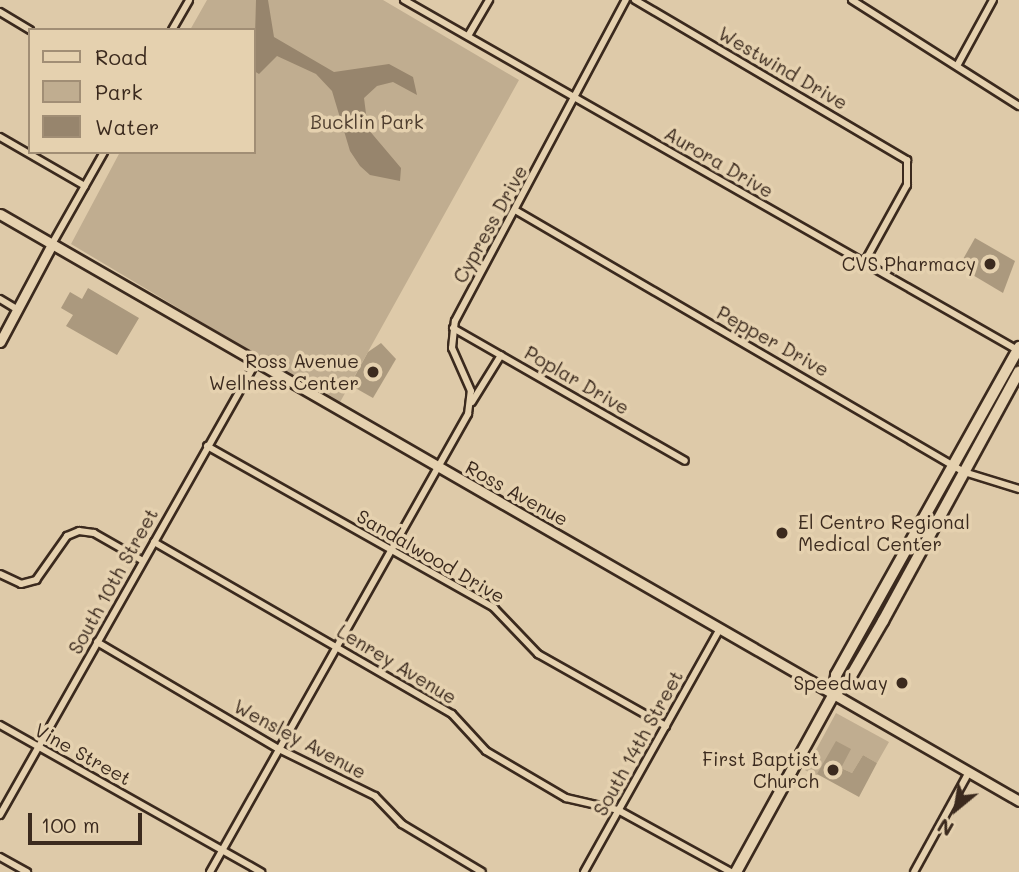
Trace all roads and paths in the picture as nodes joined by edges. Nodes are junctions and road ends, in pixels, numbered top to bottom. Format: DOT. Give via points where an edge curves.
graph roads {
  1 [pos="188,0"];
  2 [pos="404,0"];
  3 [pos="489,0"];
  4 [pos="626,0"];
  5 [pos="635,0"];
  6 [pos="852,0"];
  7 [pos="993,0"];
  8 [pos="0,12"];
  9 [pos="173,28"];
  10 [pos="28,29"];
  11 [pos="468,36"];
  12 [pos="957,66"];
  13 [pos="578,99"];
  14 [pos="1019,106"];
  15 [pos="0,137"];
  16 [pos="28,153"];
  17 [pos="29,154"];
  18 [pos="103,154"];
  19 [pos="85,186"];
  20 [pos="515,210"];
  21 [pos="0,214"];
  22 [pos="52,244"];
  23 [pos="864,263"];
  24 [pos="0,299"];
  25 [pos="18,310"];
  26 [pos="453,328"];
  27 [pos="0,342"];
  28 [pos="1018,349"];
  29 [pos="501,355"];
  30 [pos="255,364"];
  31 [pos="1019,372"];
  32 [pos="471,404"];
  33 [pos="207,446"];
  34 [pos="685,461"];
  35 [pos="953,466"];
  36 [pos="437,469"];
  37 [pos="964,472"];
  38 [pos="1019,489"];
  39 [pos="154,542"];
  40 [pos="391,551"];
  41 [pos="143,561"];
  42 [pos="0,575"];
  43 [pos="890,577"];
  44 [pos="903,584"];
  45 [pos="720,629"];
  46 [pos="97,642"];
  47 [pos="337,647"];
  48 [pos="834,694"];
  49 [pos="0,725"];
  50 [pos="666,726"];
  51 [pos="38,746"];
  52 [pos="279,749"];
  53 [pos="969,772"];
  54 [pos="1019,801"];
  55 [pos="618,810"];
  56 [pos="0,815"];
  57 [pos="222,850"];
  58 [pos="0,856"];
  59 [pos="917,871"];
  60 [pos="27,872"];
  61 [pos="210,872"];
  62 [pos="261,872"];
  63 [pos="482,872"];
  64 [pos="584,872"];
  65 [pos="734,872"];
  1 -- 9 [label="street"];
  2 -- 11 [label="street, Aurora Drive"];
  3 -- 11 [label="street"];
  4 -- 13 [label="street, Cypress Drive"];
  5 -- 23 [label="street, Westwind Drive" via="900,153 911,167 907,185"];
  6 -- 12 [label="street"];
  7 -- 12 [label="street"];
  8 -- 10 [label="street"];
  11 -- 13 [label="street, Aurora Drive"];
  12 -- 14 [label="street"];
  13 -- 20 [label="street, Cypress Drive"];
  13 -- 23 [label="street, Aurora Drive"];
  15 -- 16 [label="street"];
  17 -- 19 [label="street"];
  18 -- 19 [label="street"];
  19 -- 22 [label="street"];
  20 -- 26 [label="street, Cypress Drive"];
  20 -- 35 [label="street, Pepper Drive"];
  21 -- 22 [label="street, Ross Avenue"];
  22 -- 25 [label="street"];
  22 -- 30 [label="street, Ross Avenue"];
  23 -- 28 [label="street, Aurora Drive"];
  24 -- 25 [label="street"];
  25 -- 27 [label="street"];
  26 -- 29 [label="street, Poplar Drive"];
  26 -- 32 [label="street" via="452,348"];
  28 -- 35 [label="highway"];
  29 -- 32 [label="street"];
  29 -- 34 [label="street, Poplar Drive"];
  30 -- 33 [label="street, South 10th Street"];
  30 -- 36 [label="street, Ross Avenue"];
  31 -- 37 [label="highway"];
  32 -- 36 [label="street"];
  33 -- 39 [label="street, South 10th Street"];
  33 -- 40 [label="street, Sandalwood Drive"];
  35 -- 37 [label="street, Pepper Drive"];
  35 -- 43 [label="highway"];
  36 -- 40 [label="street"];
  36 -- 45 [label="street, Ross Avenue"];
  37 -- 38 [label="street, Pepper Drive"];
  37 -- 44 [label="highway"];
  39 -- 41 [label="street, South 10th Street"];
  39 -- 47 [label="street, Lenrey Avenue"];
  40 -- 47 [label="street"];
  40 -- 50 [label="street, Sandalwood Drive" via="494,608 538,654"];
  41 -- 42 [label="street" via="94,533 79,531 67,536 45,573 21,584"];
  41 -- 46 [label="street, South 10th Street"];
  43 -- 44 [label="highway"];
  43 -- 48 [label="highway" via="836,676"];
  44 -- 48 [label="highway" via="847,683"];
  45 -- 48 [label="street, Ross Avenue"];
  45 -- 50 [label="street, South 14th Street"];
  46 -- 51 [label="street, South 10th Street"];
  46 -- 52 [label="street, Wensley Avenue"];
  47 -- 52 [label="street"];
  47 -- 55 [label="street, Lenrey Avenue" via="452,714 486,751 555,791"];
  48 -- 53 [label="street, Ross Avenue"];
  48 -- 65 [label="highway"];
  49 -- 51 [label="street, Vine Street"];
  50 -- 55 [label="street, South 14th Street"];
  51 -- 56 [label="street, South 10th Street"];
  51 -- 57 [label="street, Vine Street"];
  52 -- 57 [label="street"];
  52 -- 63 [label="street, Wensley Avenue" via="375,796 401,824"];
  53 -- 54 [label="street, Ross Avenue"];
  53 -- 59 [label="street"];
  55 -- 64 [label="street, South 14th Street"];
  55 -- 65 [label="street, Lenrey Avenue"];
  57 -- 61 [label="street"];
  57 -- 62 [label="street, Vine Street"];
  58 -- 60 [label="street"];
}
